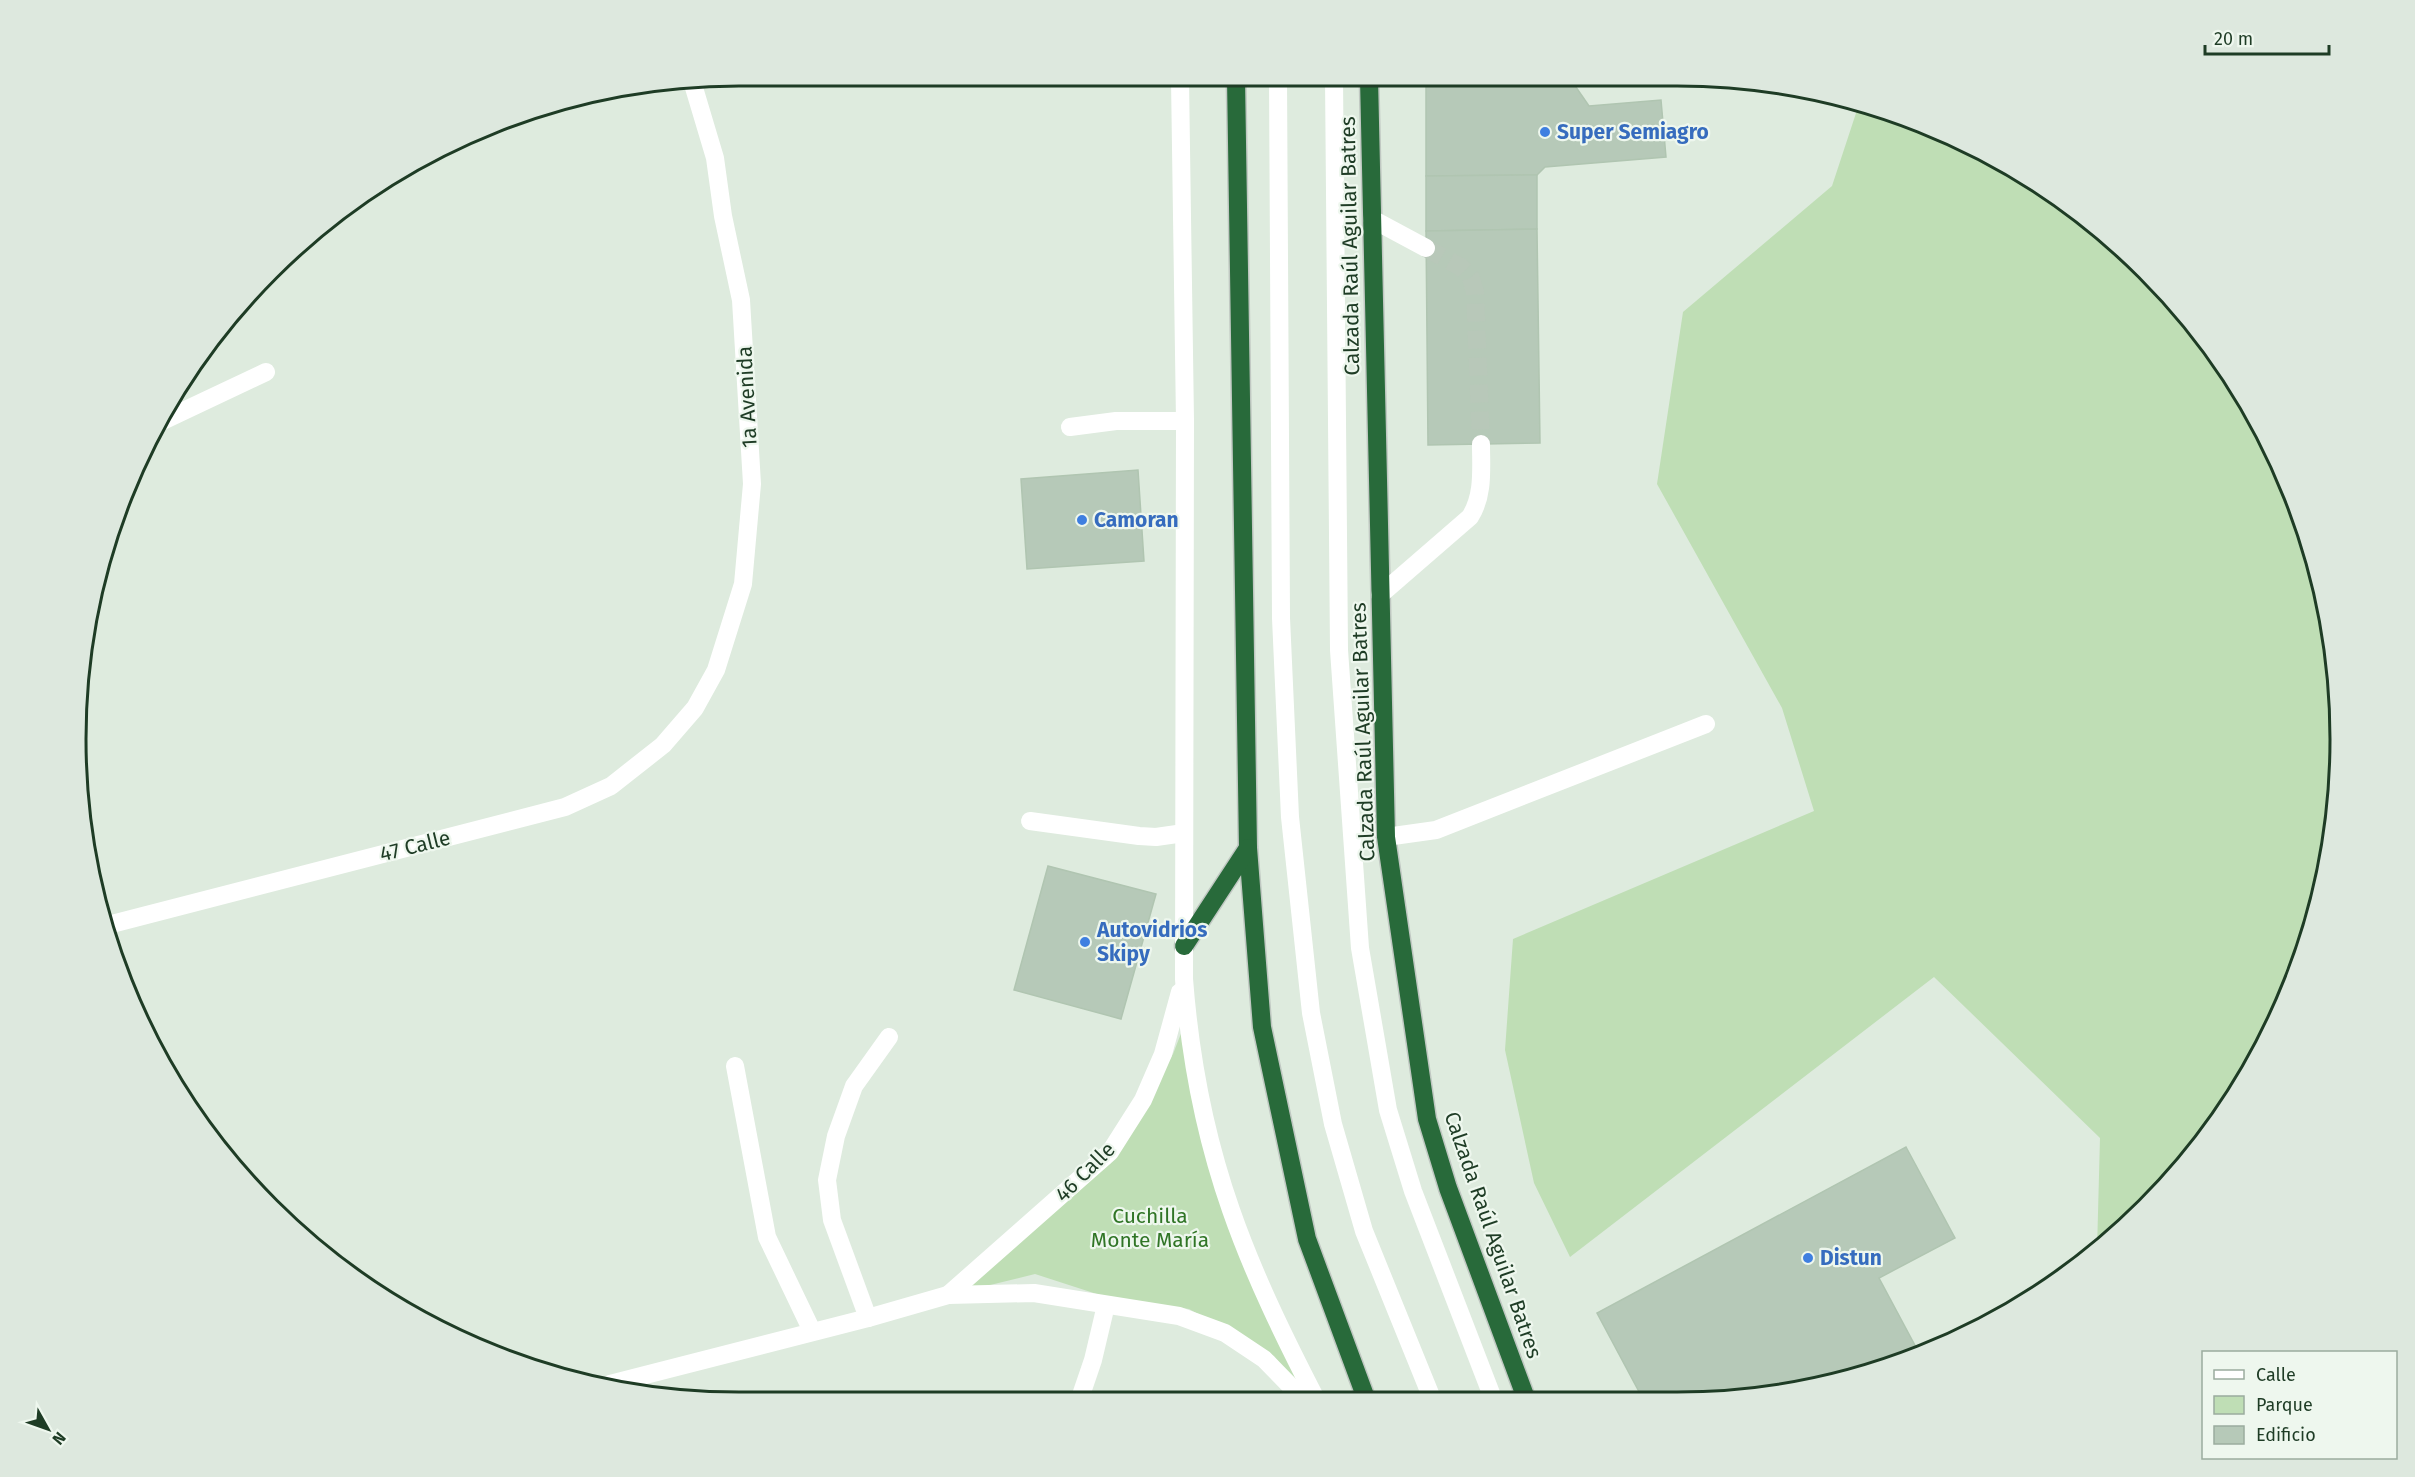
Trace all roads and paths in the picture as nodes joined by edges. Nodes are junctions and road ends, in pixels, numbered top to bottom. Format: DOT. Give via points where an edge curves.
graph roads {
  1 [pos="1180,86"];
  2 [pos="1236,86"];
  3 [pos="1278,86"];
  4 [pos="1334,86"];
  5 [pos="1369,86"];
  6 [pos="694,87"];
  7 [pos="1372,219"];
  8 [pos="1426,248"];
  9 [pos="266,372"];
  10 [pos="170,417"];
  11 [pos="1185,421"];
  12 [pos="1070,427"];
  13 [pos="1481,444"];
  14 [pos="1380,596"];
  15 [pos="695,708"];
  16 [pos="1706,724"];
  17 [pos="1030,821"];
  18 [pos="1184,833"];
  19 [pos="1386,837"];
  20 [pos="1248,848"];
  21 [pos="113,924"];
  22 [pos="1184,946"];
  23 [pos="1184,979"];
  24 [pos="889,1037"];
  25 [pos="735,1066"];
  26 [pos="948,1295"];
  27 [pos="1106,1305"];
  28 [pos="868,1318"];
  29 [pos="812,1331"];
  30 [pos="622,1381"];
  31 [pos="1082,1392"];
  32 [pos="1296,1392"];
  33 [pos="1313,1392"];
  34 [pos="1364,1392"];
  35 [pos="1429,1392"];
  36 [pos="1491,1392"];
  37 [pos="1524,1392"];
  1 -- 11 [label="street"];
  2 -- 20 [label="highway"];
  3 -- 35 [label="street" via="1281,618 1290,817 1311,1013 1333,1124 1364,1231"];
  4 -- 36 [label="street" via="1339,650 1360,948 1388,1110 1413,1191"];
  5 -- 7 [label="highway, Calzada Raúl Aguilar Batres"];
  6 -- 15 [label="street, 1a Avenida" via="715,158 741,300 752,484 743,584 716,670"];
  7 -- 8 [label="street"];
  7 -- 14 [label="highway, Calzada Raúl Aguilar Batres"];
  9 -- 10 [label="street"];
  11 -- 12 [label="street" via="1134,420"];
  11 -- 18 [label="street"];
  13 -- 14 [label="street" via="1480,490 1470,517"];
  14 -- 19 [label="highway, Calzada Raúl Aguilar Batres"];
  15 -- 21 [label="street, 47 Calle" via="663,745 611,786 565,807"];
  16 -- 19 [label="street" via="1436,831"];
  17 -- 18 [label="street" via="1138,836"];
  18 -- 22 [label="street"];
  19 -- 37 [label="highway, Calzada Raúl Aguilar Batres" via="1427,1119 1448,1188"];
  20 -- 22 [label="highway"];
  20 -- 34 [label="highway" via="1262,1027 1307,1239"];
  22 -- 23 [label="street"];
  23 -- 26 [label="street, 46 Calle" via="1163,1054 1143,1100 1110,1152"];
  23 -- 33 [label="street" via="1196,1074 1230,1209"];
  24 -- 28 [label="street" via="854,1086 836,1136 827,1180 832,1220"];
  25 -- 29 [label="street" via="768,1237"];
  26 -- 27 [label="street, 46 Calle" via="1034,1293"];
  26 -- 28 [label="street, 46 Calle"];
  27 -- 31 [label="street"];
  27 -- 32 [label="street, 46 Calle" via="1179,1316 1225,1333 1264,1359"];
  28 -- 29 [label="street, 46 Calle"];
  29 -- 30 [label="street, 46 Calle"];
}
